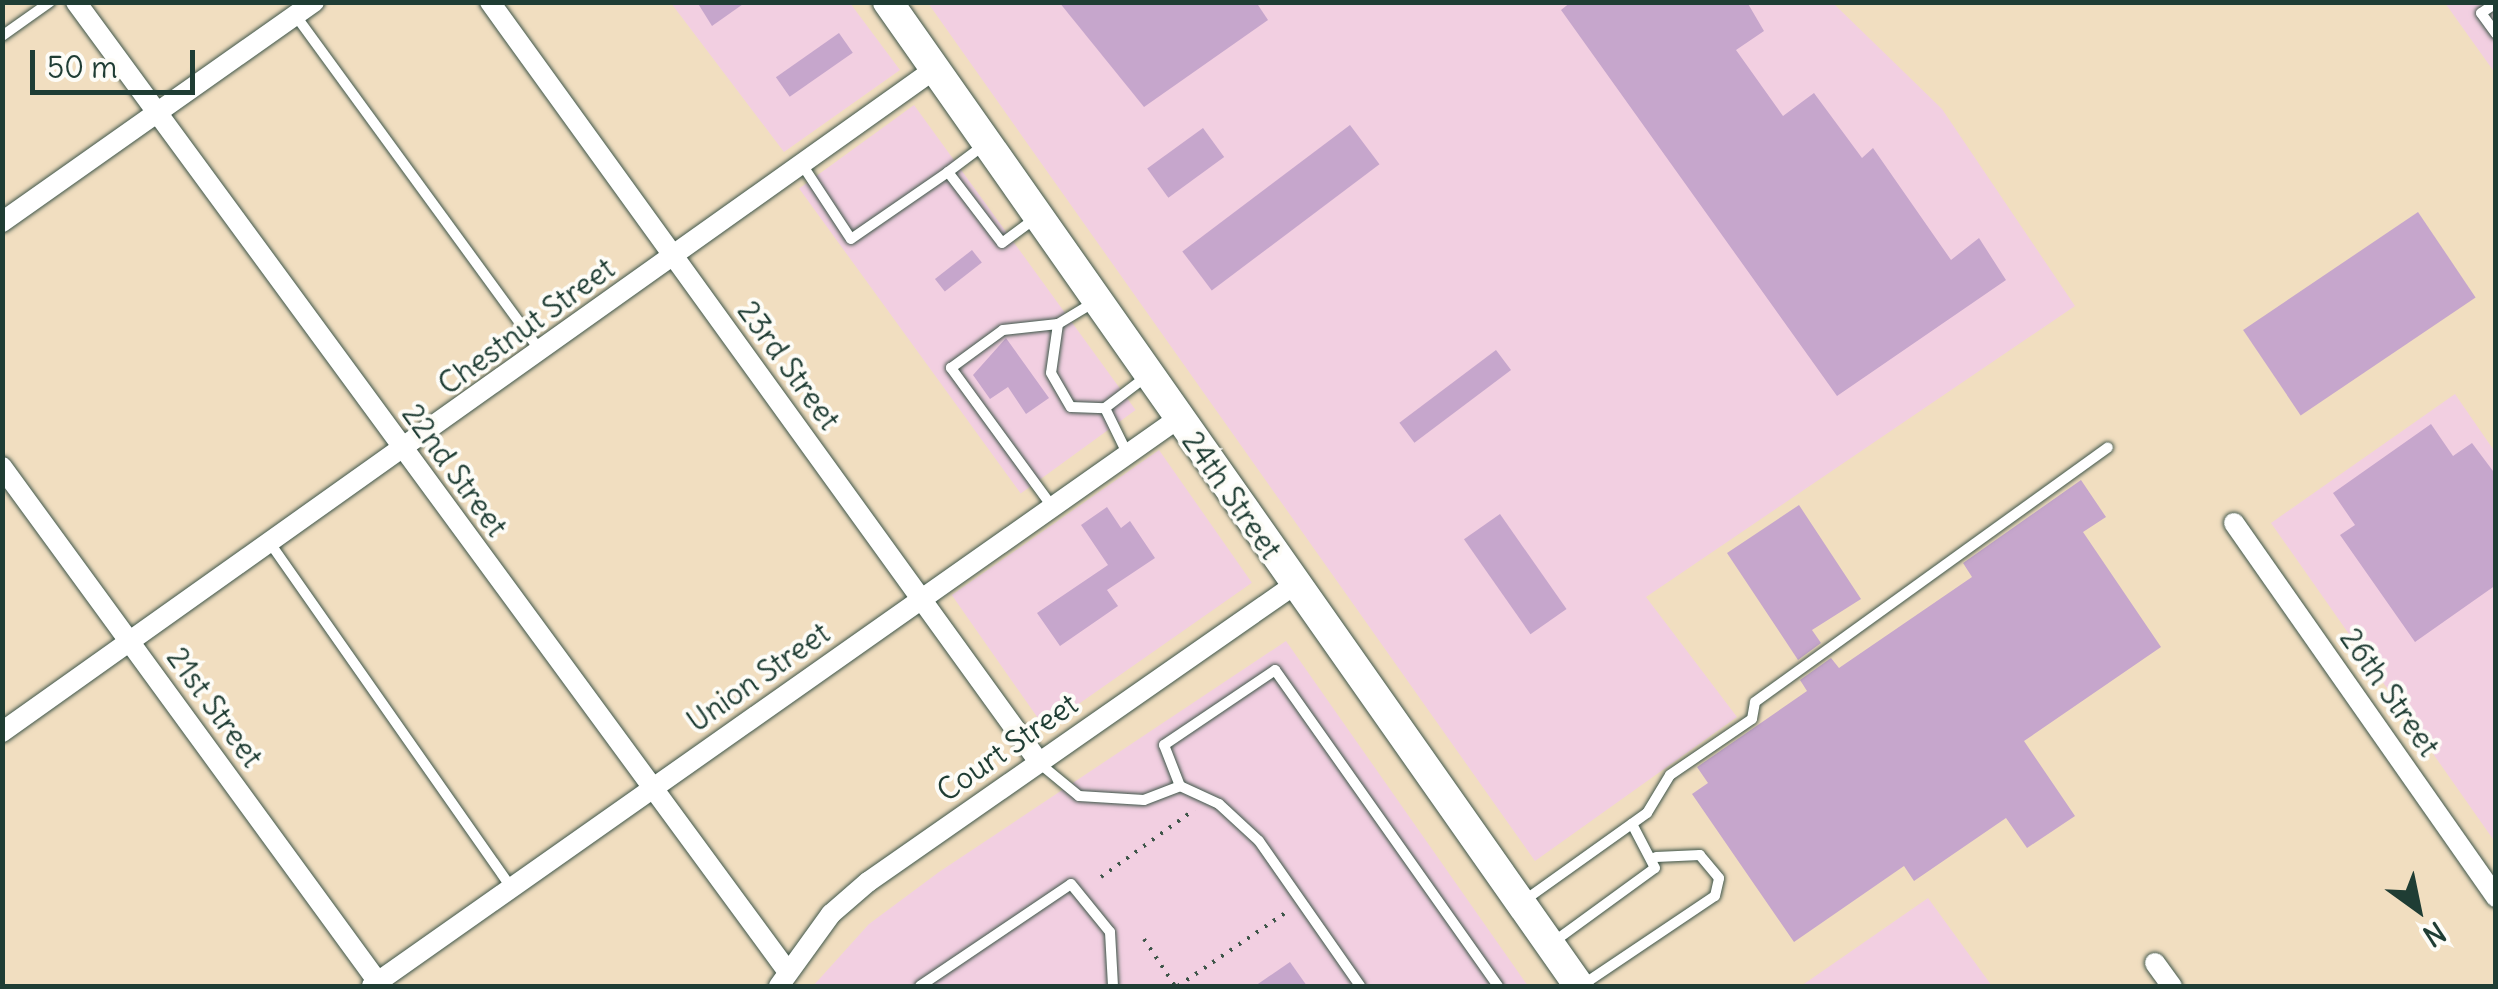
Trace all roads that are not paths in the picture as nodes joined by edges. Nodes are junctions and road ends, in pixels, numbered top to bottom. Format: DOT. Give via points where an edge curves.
graph roads {
  1 [pos="50,2"];
  2 [pos="76,2"];
  3 [pos="314,2"];
  4 [pos="490,2"];
  5 [pos="888,2"];
  6 [pos="2474,2"];
  7 [pos="2496,4"];
  8 [pos="2481,13"];
  9 [pos="296,16"];
  10 [pos="2496,34"];
  11 [pos="2,36"];
  12 [pos="935,69"];
  13 [pos="158,113"];
  14 [pos="986,142"];
  15 [pos="803,166"];
  16 [pos="948,172"];
  17 [pos="1038,216"];
  18 [pos="2,222"];
  19 [pos="674,257"];
  20 [pos="1097,301"];
  21 [pos="1058,324"];
  22 [pos="542,351"];
  23 [pos="1149,374"];
  24 [pos="1104,408"];
  25 [pos="1179,418"];
  26 [pos="2108,447"];
  27 [pos="403,450"];
  28 [pos="1127,453"];
  29 [pos="2,467"];
  30 [pos="1051,504"];
  31 [pos="2234,523"];
  32 [pos="270,544"];
  33 [pos="1294,585"];
  34 [pos="922,600"];
  35 [pos="130,642"];
  36 [pos="2,732"];
  37 [pos="1039,762"];
  38 [pos="1180,786"];
  39 [pos="650,790"];
  40 [pos="1632,824"];
  41 [pos="1656,857"];
  42 [pos="512,888"];
  43 [pos="2496,897"];
  44 [pos="1520,903"];
  45 [pos="1550,945"];
  46 [pos="2155,962"];
  47 [pos="789,982"];
  48 [pos="375,984"];
  49 [pos="920,986"];
  50 [pos="1113,986"];
  51 [pos="1360,986"];
  52 [pos="1498,986"];
  53 [pos="1580,986"];
  54 [pos="2172,986"];
  1 -- 11 [label="lane"];
  2 -- 13 [label="street, 22nd Street"];
  3 -- 9 [label="street"];
  4 -- 19 [label="street, 23rd Street"];
  5 -- 12 [label="street, 24th Street"];
  6 -- 8 [label="lane"];
  7 -- 8 [label="lane"];
  8 -- 10 [label="lane"];
  9 -- 13 [label="street"];
  9 -- 22 [label="lane"];
  12 -- 14 [label="street, 24th Street"];
  12 -- 15 [label="street, Chestnut Street"];
  13 -- 18 [label="street"];
  13 -- 27 [label="street, 22nd Street"];
  14 -- 16 [label="lane"];
  14 -- 17 [label="street, 24th Street"];
  15 -- 16 [label="lane" via="851,239"];
  15 -- 19 [label="street, Chestnut Street"];
  16 -- 17 [label="lane" via="1002,243"];
  17 -- 20 [label="street, 24th Street"];
  19 -- 22 [label="street, Chestnut Street"];
  19 -- 34 [label="street, 23rd Street"];
  20 -- 21 [label="lane"];
  20 -- 23 [label="street, 24th Street"];
  21 -- 24 [label="lane" via="1051,373 1072,407"];
  21 -- 30 [label="lane" via="1004,330 951,368"];
  22 -- 27 [label="street, Chestnut Street"];
  23 -- 24 [label="lane"];
  23 -- 25 [label="street, 24th Street"];
  24 -- 28 [label="lane"];
  25 -- 28 [label="street, Union Street"];
  25 -- 33 [label="street, 24th Street"];
  26 -- 40 [label="lane" via="1754,702 1752,719 1670,775"];
  27 -- 32 [label="street, Chestnut Street"];
  27 -- 39 [label="street, 22nd Street"];
  28 -- 30 [label="street, Union Street"];
  29 -- 35 [label="street, 21st Street"];
  30 -- 34 [label="street, Union Street"];
  31 -- 43 [label="street, 26th Street"];
  32 -- 35 [label="street, Chestnut Street"];
  32 -- 42 [label="lane"];
  33 -- 37 [label="street, Court Street"];
  33 -- 44 [label="street, 24th Street"];
  34 -- 37 [label="street, 23rd Street"];
  34 -- 39 [label="street, Union Street"];
  35 -- 36 [label="street, Chestnut Street"];
  35 -- 48 [label="street, 21st Street"];
  37 -- 38 [label="lane" via="1080,796 1144,800"];
  37 -- 47 [label="street, Court Street" via="868,882"];
  38 -- 51 [label="lane" via="1219,804 1259,841"];
  38 -- 52 [label="lane" via="1164,746 1276,670"];
  39 -- 42 [label="street, Union Street"];
  39 -- 47 [label="street, 22nd Street"];
  40 -- 41 [label="lane"];
  40 -- 44 [label="lane"];
  41 -- 45 [label="lane" via="1655,868"];
  41 -- 53 [label="lane" via="1700,856 1718,878 1715,896"];
  42 -- 48 [label="street, Union Street"];
  44 -- 45 [label="street, 24th Street"];
  45 -- 53 [label="street, 24th Street"];
  46 -- 54 [label="street"];
  49 -- 50 [label="lane" via="1071,884 1110,932"];
}
